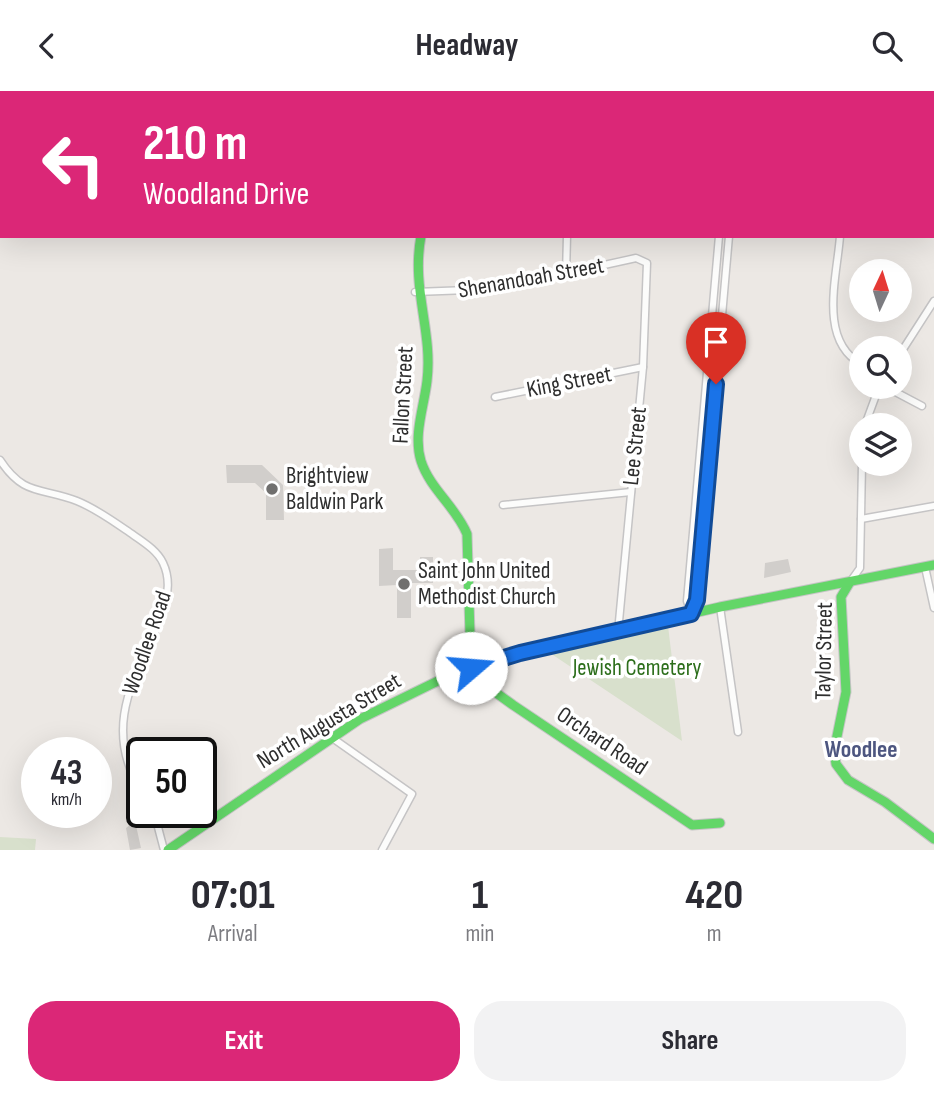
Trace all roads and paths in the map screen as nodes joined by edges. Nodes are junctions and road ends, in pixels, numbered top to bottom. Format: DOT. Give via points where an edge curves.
graph roads {
  1 [pos="421,238"];
  2 [pos="567,238"];
  3 [pos="719,238"];
  4 [pos="729,238"];
  5 [pos="840,238"];
  6 [pos="646,261"];
  7 [pos="566,275"];
  8 [pos="415,292"];
  9 [pos="934,301"];
  10 [pos="911,336"];
  11 [pos="849,354"];
  12 [pos="643,367"];
  13 [pos="495,397"];
  14 [pos="909,399"];
  15 [pos="922,406"];
  16 [pos="0,460"];
  17 [pos="862,476"];
  18 [pos="631,492"];
  19 [pos="503,505"];
  20 [pos="934,506"];
  21 [pos="861,519"];
  22 [pos="929,566"];
  23 [pos="850,582"];
  24 [pos="720,607"];
  25 [pos="934,608"];
  26 [pos="691,614"];
  27 [pos="618,632"];
  28 [pos="471,668"];
  29 [pos="738,732"];
  30 [pos="331,737"];
  31 [pos="126,749"];
  32 [pos="720,823"];
  33 [pos="159,828"];
  34 [pos="933,836"];
  35 [pos="166,850"];
  36 [pos="382,850"];
  1 -- 8 [label="street, Fallon Street"];
  2 -- 7 [label="street"];
  3 -- 26 [label="street" via="687,601"];
  4 -- 26 [label="street" via="697,600"];
  5 -- 11 [label="street" via="834,327"];
  6 -- 7 [label="street, Shenandoah Street" via="636,258"];
  6 -- 12 [label="street, Lee Street"];
  7 -- 8 [label="street, Shenandoah Street" via="487,290"];
  8 -- 28 [label="street, Fallon Street" via="428,365 419,455 430,480 458,514 467,534"];
  9 -- 10 [label="street"];
  12 -- 13 [label="street, King Street"];
  12 -- 18 [label="street, Lee Street"];
  14 -- 15 [label="street"];
  16 -- 31 [label="street, Woodlee Road" via="24,487 91,507 150,547 163,562 166,599 134,673 124,720"];
  17 -- 21 [label="street"];
  18 -- 19 [label="street"];
  18 -- 27 [label="street, Lee Street"];
  20 -- 21 [label="street"];
  21 -- 23 [label="street" via="860,568"];
  22 -- 23 [label="street, North Augusta Street"];
  22 -- 25 [label="street"];
  23 -- 24 [label="street, North Augusta Street"];
  23 -- 34 [label="street, Taylor Street" via="841,597 846,692 835,764 848,780"];
  24 -- 26 [label="street, North Augusta Street"];
  24 -- 29 [label="street"];
  26 -- 27 [label="street, North Augusta Street"];
  27 -- 28 [label="street, North Augusta Street"];
  28 -- 30 [label="street, North Augusta Street" via="380,708"];
  28 -- 32 [label="street, Orchard Road" via="477,679 513,705 692,825"];
  30 -- 35 [label="street, North Augusta Street"];
  30 -- 36 [label="street" via="412,794"];
  33 -- 35 [label="street"];
}
